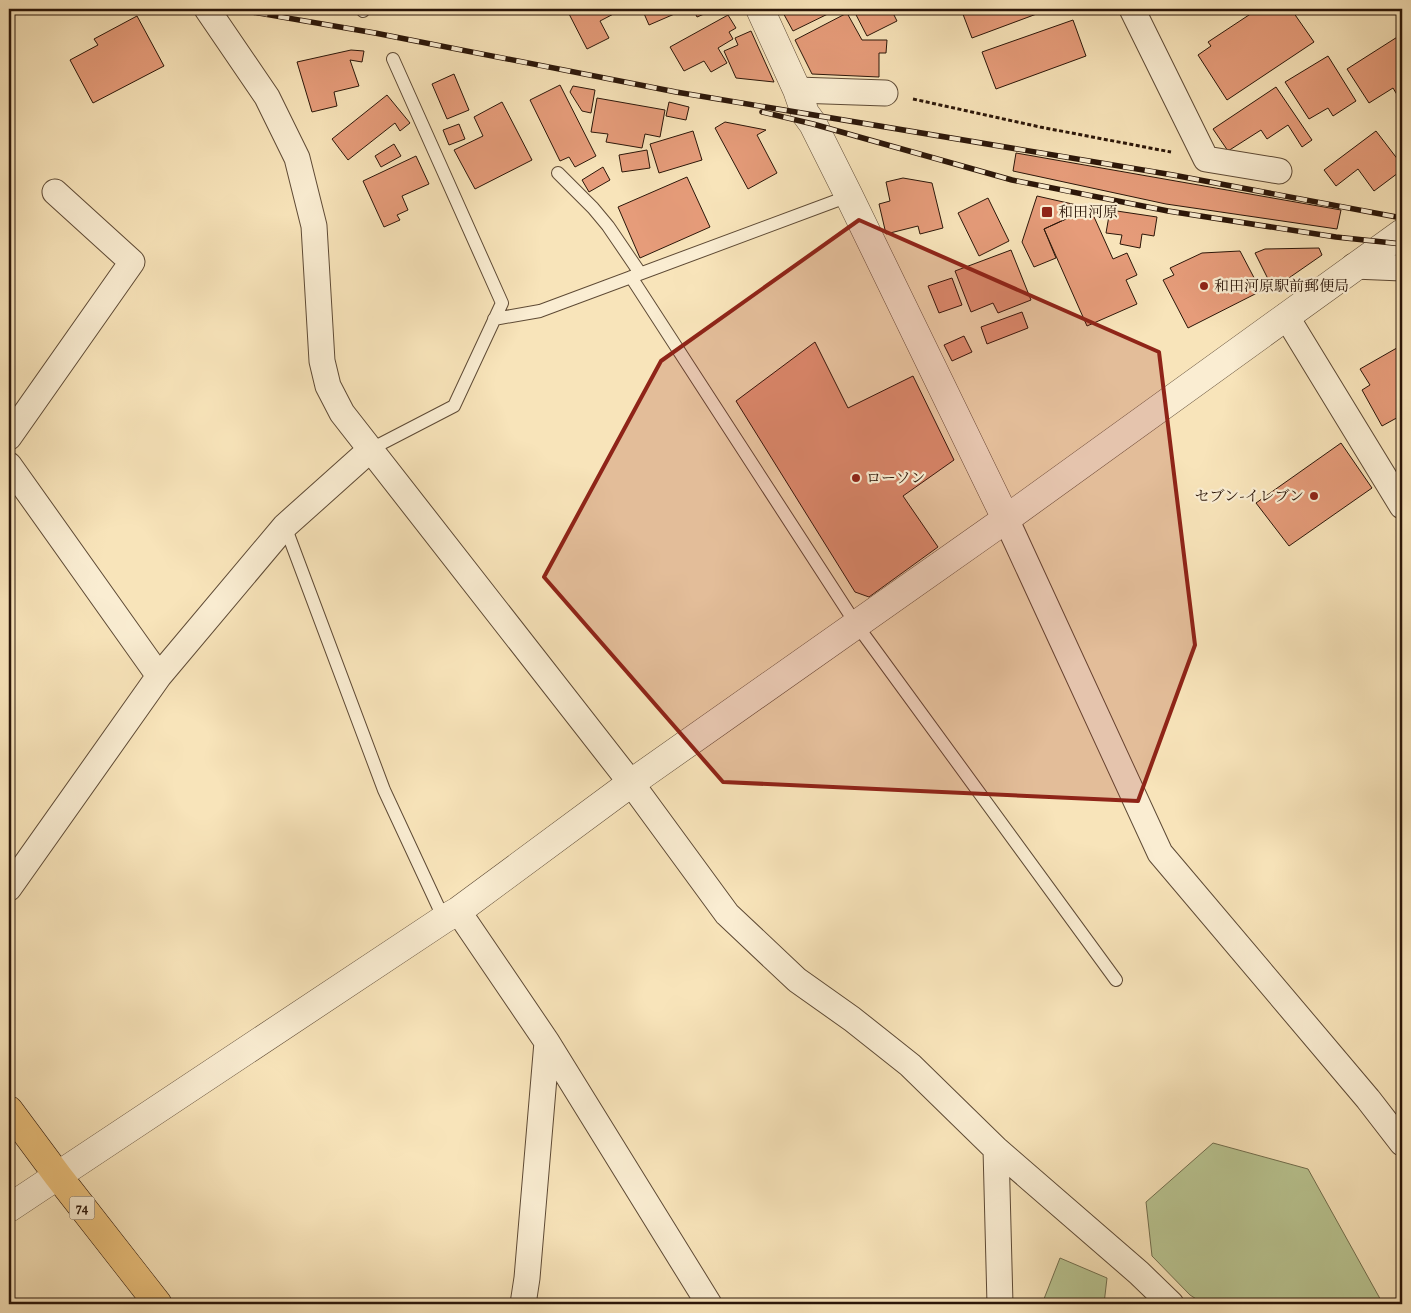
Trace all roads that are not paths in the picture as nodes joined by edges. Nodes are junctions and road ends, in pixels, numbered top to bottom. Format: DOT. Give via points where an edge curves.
graph roads {
  1 [pos="208,9"];
  2 [pos="760,9"];
  3 [pos="1132,9"];
  4 [pos="393,59"];
  5 [pos="797,90"];
  6 [pos="885,93"];
  7 [pos="1279,171"];
  8 [pos="558,174"];
  9 [pos="55,192"];
  10 [pos="849,196"];
  11 [pos="1402,233"];
  12 [pos="1354,266"];
  13 [pos="1402,268"];
  14 [pos="635,275"];
  15 [pos="1286,316"];
  16 [pos="494,319"];
  17 [pos="9,437"];
  18 [pos="371,449"];
  19 [pos="9,465"];
  20 [pos="1402,506"];
  21 [pos="1006,519"];
  22 [pos="285,526"];
  23 [pos="856,624"];
  24 [pos="159,676"];
  25 [pos="631,784"];
  26 [pos="9,888"];
  27 [pos="451,915"];
  28 [pos="1116,980"];
  29 [pos="547,1042"];
  30 [pos="9,1110"];
  31 [pos="1402,1143"];
  32 [pos="996,1149"];
  33 [pos="58,1176"];
  34 [pos="9,1208"];
  35 [pos="158,1304"];
  36 [pos="523,1304"];
  37 [pos="709,1304"];
  38 [pos="1000,1304"];
  39 [pos="1171,1304"];
  1 -- 18 [label="street" via="267,97 297,158 314,226 322,361 328,386 342,412"];
  2 -- 5 [label="street"];
  3 -- 7 [label="street" via="1206,159"];
  4 -- 16 [label="lane" via="502,303"];
  5 -- 6 [label="street"];
  5 -- 10 [label="street" via="805,113"];
  8 -- 14 [label="lane" via="608,226"];
  9 -- 17 [label="street" via="132,262"];
  10 -- 14 [label="lane"];
  10 -- 21 [label="street"];
  11 -- 12 [label="street"];
  12 -- 13 [label="street"];
  12 -- 15 [label="street"];
  14 -- 16 [label="lane" via="540,311"];
  14 -- 23 [label="lane"];
  15 -- 20 [label="street"];
  15 -- 21 [label="street"];
  16 -- 18 [label="lane" via="454,406"];
  18 -- 22 [label="street"];
  18 -- 25 [label="street"];
  19 -- 24 [label="street"];
  21 -- 23 [label="street"];
  21 -- 31 [label="street" via="1160,854 1362,1091"];
  22 -- 24 [label="street"];
  22 -- 27 [label="lane" via="384,790"];
  23 -- 25 [label="street"];
  23 -- 28 [label="lane"];
  24 -- 26 [label="street"];
  25 -- 27 [label="street"];
  25 -- 32 [label="street" via="727,914 797,980 910,1066"];
  27 -- 29 [label="street"];
  27 -- 33 [label="street"];
  29 -- 36 [label="street"];
  29 -- 37 [label="street"];
  30 -- 33 [label="main road, 74"];
  32 -- 38 [label="street"];
  32 -- 39 [label="street"];
  33 -- 34 [label="street"];
  33 -- 35 [label="main road, 74"];
}
